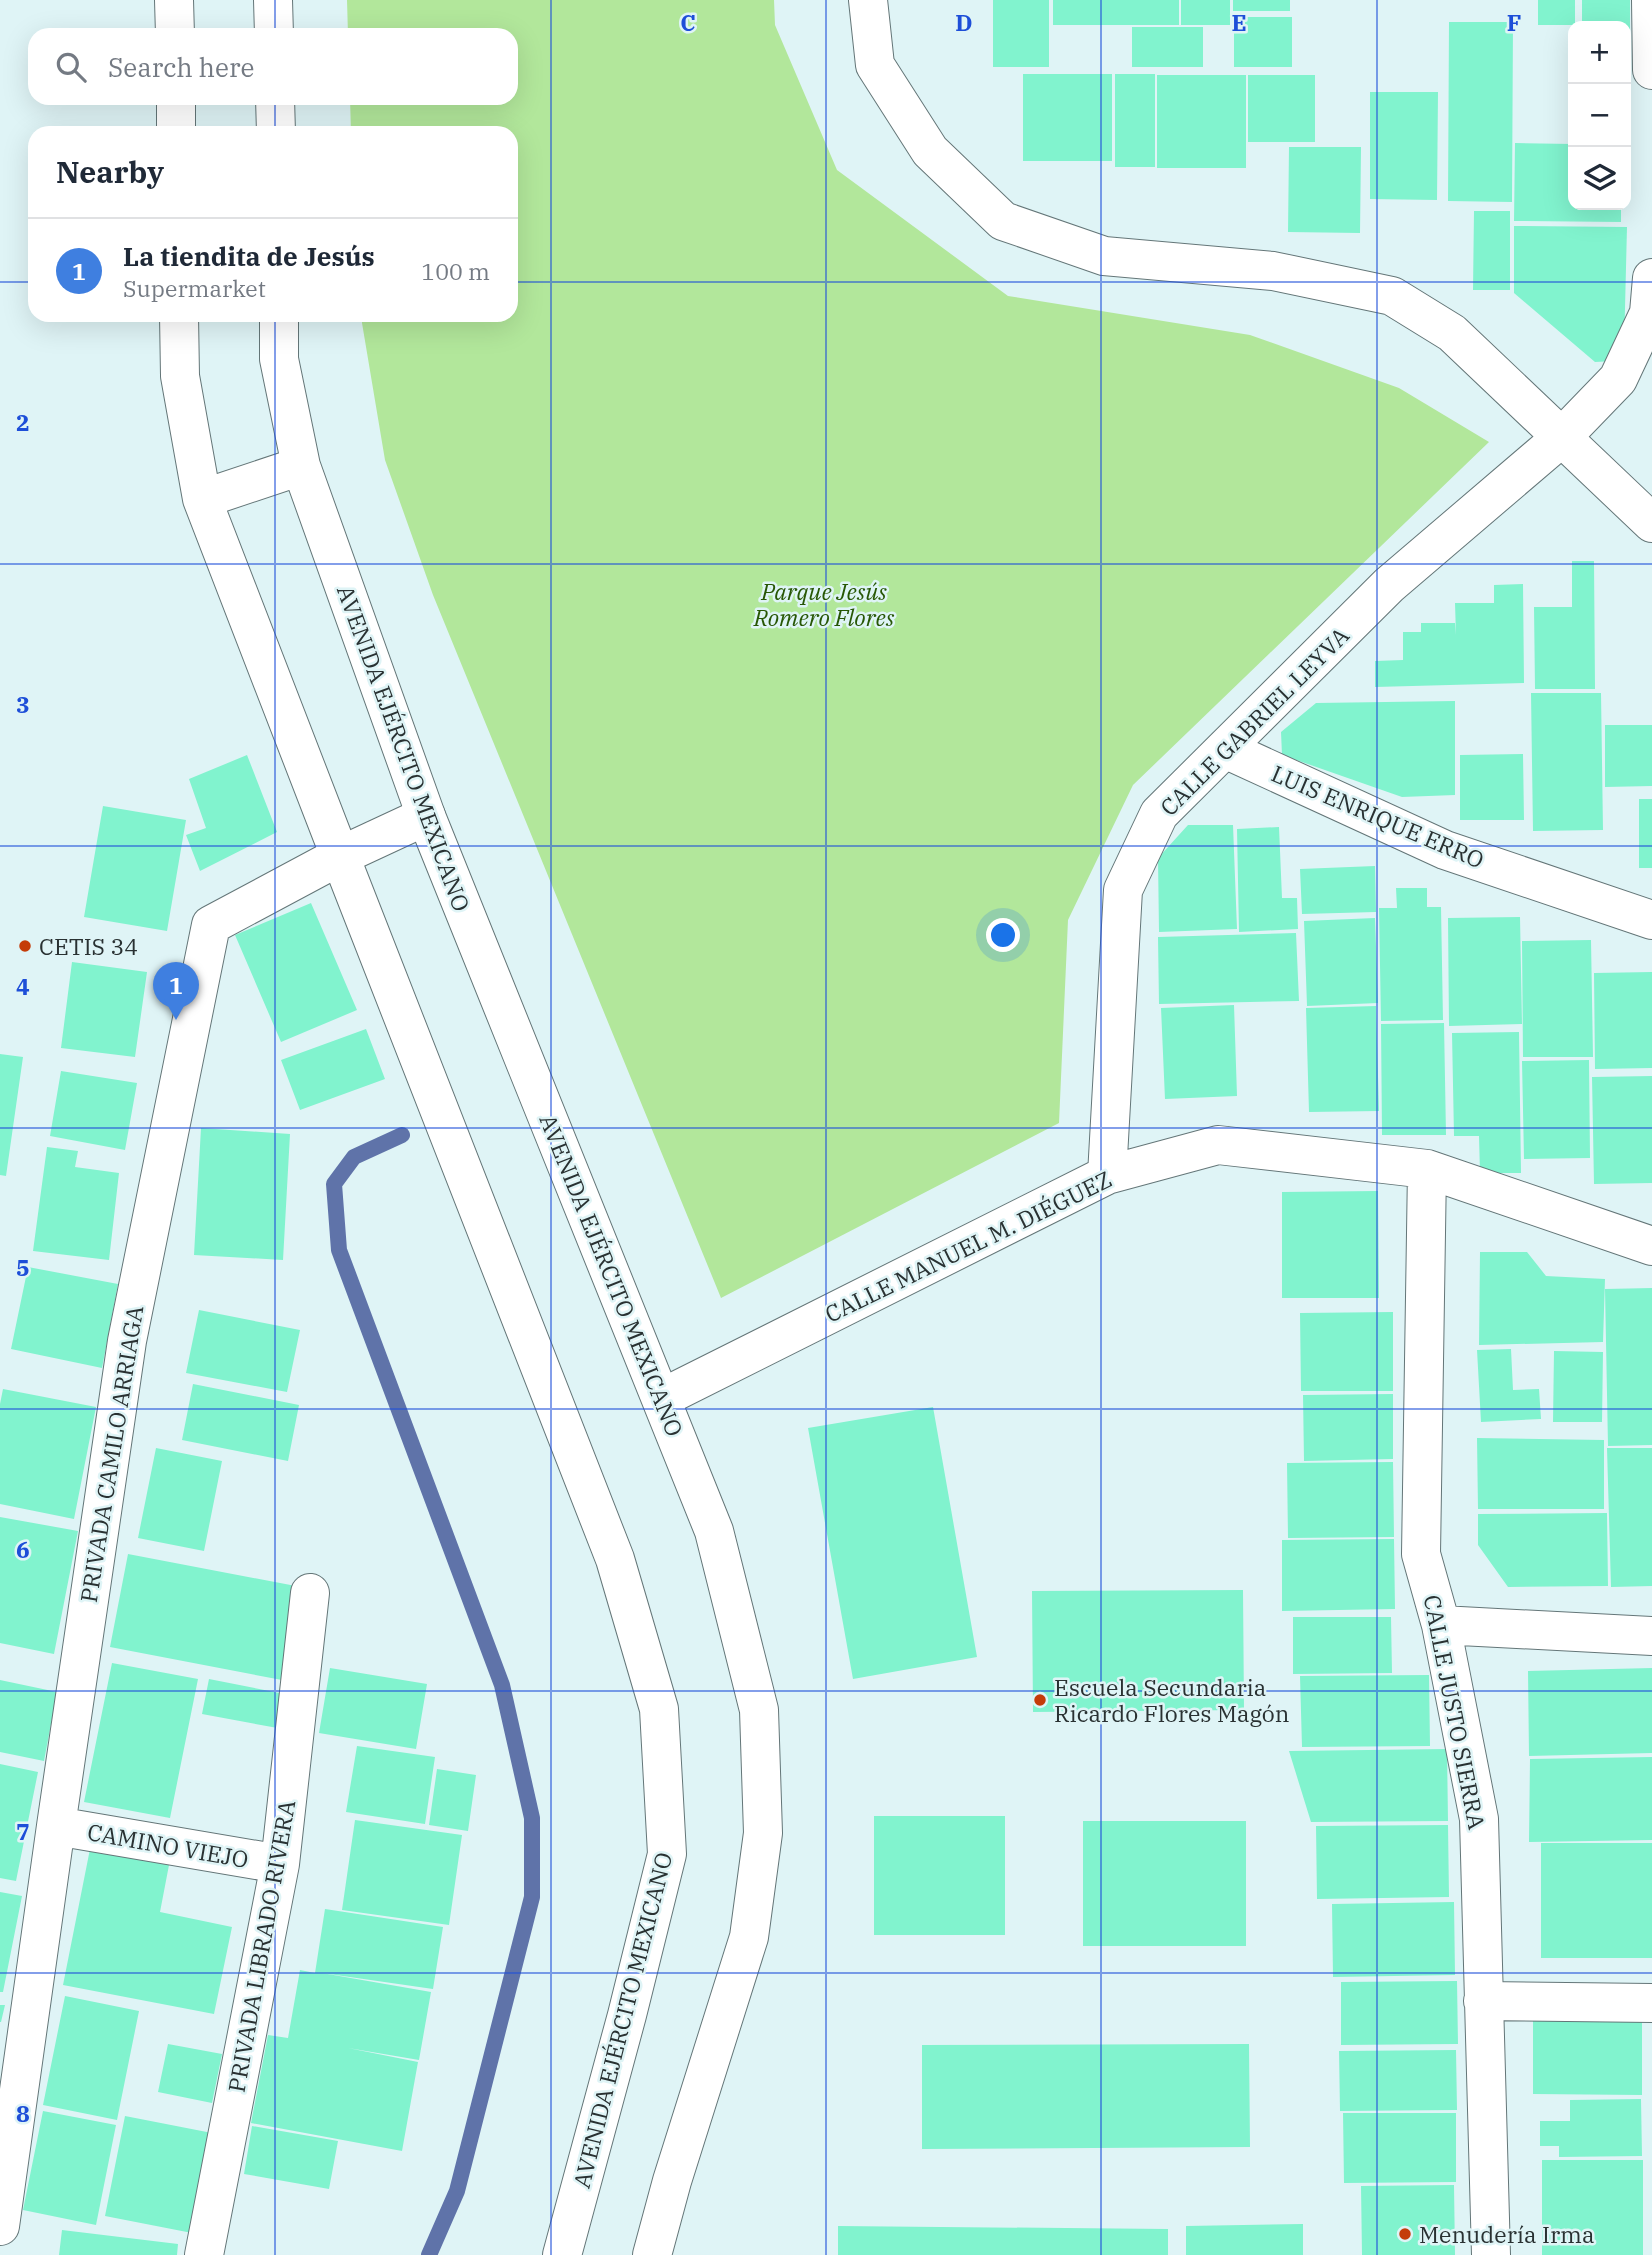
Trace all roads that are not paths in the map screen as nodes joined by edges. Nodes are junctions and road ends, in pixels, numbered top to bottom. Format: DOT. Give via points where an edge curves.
graph roads {
  1 [pos="174,0"];
  2 [pos="273,0"];
  3 [pos="869,0"];
  4 [pos="1651,0"];
  5 [pos="175,28"];
  6 [pos="274,28"];
  7 [pos="1652,70"];
  8 [pos="176,105"];
  9 [pos="275,105"];
  10 [pos="176,126"];
  11 [pos="276,126"];
  12 [pos="1652,278"];
  13 [pos="179,322"];
  14 [pos="279,322"];
  15 [pos="1561,438"];
  16 [pos="301,466"];
  17 [pos="202,499"];
  18 [pos="1652,523"];
  19 [pos="1225,749"];
  20 [pos="426,816"];
  21 [pos="340,856"];
  22 [pos="1652,920"];
  23 [pos="1427,1169"];
  24 [pos="1107,1175"];
  25 [pos="1652,1247"];
  26 [pos="662,1398"];
  27 [pos="310,1592"];
  28 [pos="1441,1625"];
  29 [pos="1652,1636"];
  30 [pos="55,1826"];
  31 [pos="280,1864"];
  32 [pos="1483,2001"];
  33 [pos="1652,2003"];
  34 [pos="0,2226"];
  35 [pos="204,2255"];
  36 [pos="562,2255"];
  37 [pos="652,2255"];
  38 [pos="1491,2255"];
  1 -- 5 [label="street"];
  2 -- 6 [label="street"];
  3 -- 15 [label="street" via="875,65 930,151 1003,221 1104,256 1273,271 1392,296 1452,333"];
  4 -- 7 [label="street"];
  8 -- 10 [label="street"];
  9 -- 11 [label="street"];
  12 -- 15 [label="street, CALLE GABRIEL LEYVA" via="1649,313 1618,379"];
  13 -- 17 [label="street, AVENIDA EJÉRCITO MEXICANO" via="180,376"];
  14 -- 16 [label="street, AVENIDA EJÉRCITO MEXICANO" via="279,359"];
  15 -- 18 [label="street"];
  15 -- 19 [label="street, CALLE GABRIEL LEYVA" via="1389,585"];
  16 -- 17 [label="street"];
  16 -- 20 [label="street, AVENIDA EJÉRCITO MEXICANO"];
  17 -- 21 [label="street, AVENIDA EJÉRCITO MEXICANO"];
  19 -- 22 [label="street, LUIS ENRIQUE ERRO" via="1445,850"];
  19 -- 24 [label="street, CALLE GABRIEL LEYVA" via="1159,814 1123,890"];
  20 -- 21 [label="street, PRIVADA CAMILO ARRIAGA"];
  20 -- 26 [label="street, AVENIDA EJÉRCITO MEXICANO"];
  21 -- 30 [label="street, PRIVADA CAMILO ARRIAGA" via="211,925 127,1341"];
  21 -- 36 [label="street, AVENIDA EJÉRCITO MEXICANO" via="615,1559 659,1709 667,1854"];
  23 -- 24 [label="street, CALLE MANUEL M. DIÉGUEZ" via="1218,1145"];
  23 -- 25 [label="street, CALLE MANUEL M. DIÉGUEZ"];
  23 -- 28 [label="street, CALLE JUSTO SIERRA" via="1422,1555"];
  24 -- 26 [label="street, CALLE MANUEL M. DIÉGUEZ"];
  26 -- 37 [label="street, AVENIDA EJÉRCITO MEXICANO" via="714,1531 759,1710 763,1833 749,1937"];
  27 -- 31 [label="street, PRIVADA LIBRADO RIVERA"];
  28 -- 29 [label="street"];
  28 -- 32 [label="street, CALLE JUSTO SIERRA" via="1479,1819"];
  30 -- 31 [label="street, CAMINO VIEJO"];
  30 -- 34 [label="street, PRIVADA CAMILO ARRIAGA"];
  31 -- 35 [label="street, PRIVADA LIBRADO RIVERA"];
  32 -- 33 [label="street"];
  32 -- 38 [label="street, CALLE JUSTO SIERRA"];
}
